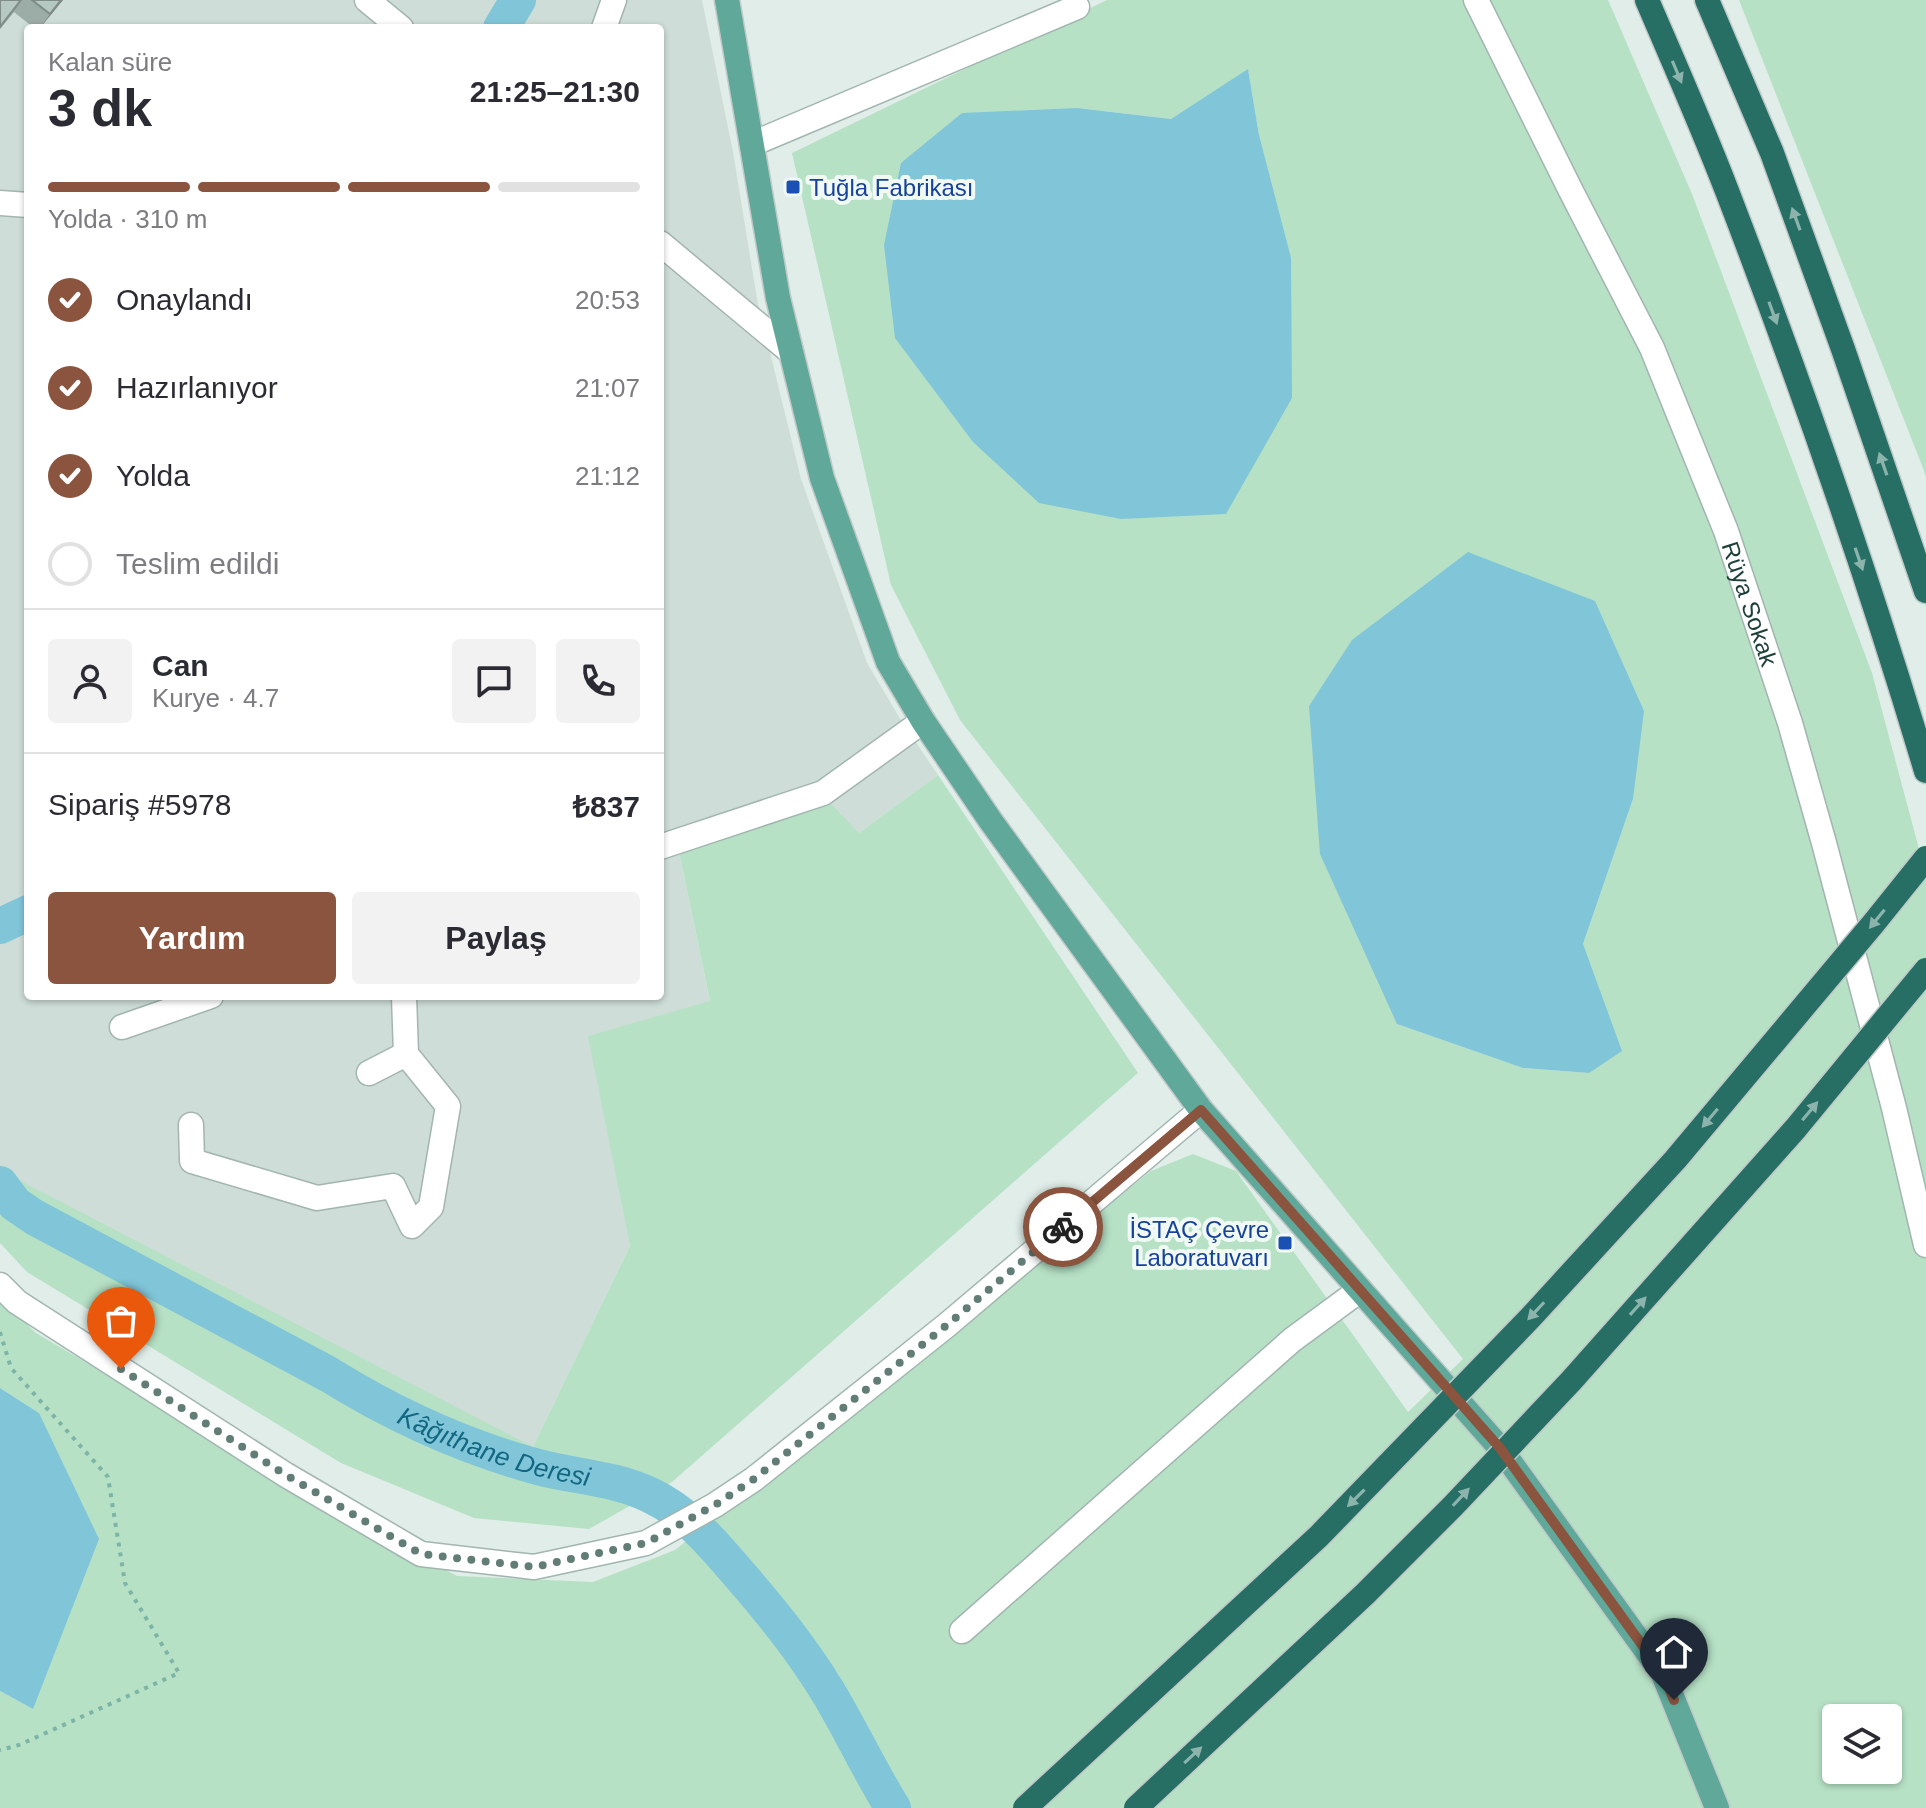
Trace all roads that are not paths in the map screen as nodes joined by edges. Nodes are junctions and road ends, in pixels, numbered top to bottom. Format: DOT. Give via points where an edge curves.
graph roads {
  1 [pos="367,0"];
  2 [pos="614,0"];
  3 [pos="727,0"];
  4 [pos="1476,0"];
  5 [pos="1647,0"];
  6 [pos="1707,0"];
  7 [pos="1077,7"];
  8 [pos="396,24"];
  9 [pos="605,24"];
  10 [pos="752,144"];
  11 [pos="0,203"];
  12 [pos="24,205"];
  13 [pos="664,246"];
  14 [pos="791,352"];
  15 [pos="1926,591"];
  16 [pos="923,721"];
  17 [pos="1926,771"];
  18 [pos="664,846"];
  19 [pos="1926,858"];
  20 [pos="1926,970"];
  21 [pos="200,1000"];
  22 [pos="404,1000"];
  23 [pos="122,1027"];
  24 [pos="406,1054"];
  25 [pos="369,1073"];
  26 [pos="1201,1110"];
  27 [pos="191,1125"];
  28 [pos="1926,1245"];
  29 [pos="0,1285"];
  30 [pos="1360,1290"];
  31 [pos="962,1631"];
  32 [pos="1025,1808"];
  33 [pos="1136,1808"];
  34 [pos="1717,1808"];
  1 -- 8 [label="street"];
  2 -- 9 [label="street"];
  3 -- 10 [label="main road"];
  4 -- 28 [label="street, Rüya Sokak" via="1652,348 1726,531 1824,843"];
  5 -- 17 [label="highway, one-way" via="1770,306 1875,605"];
  15 -- 6 [label="highway, one-way" via="1772,153"];
  7 -- 10 [label="street"];
  10 -- 14 [label="main road"];
  11 -- 12 [label="street"];
  13 -- 14 [label="street"];
  14 -- 16 [label="main road" via="827,492 888,662"];
  16 -- 18 [label="street" via="823,793"];
  16 -- 26 [label="main road"];
  19 -- 32 [label="highway, one-way, bridge" via="1675,1160 1531,1317 1319,1536"];
  33 -- 20 [label="highway, one-way, bridge" via="1365,1594 1571,1381 1796,1128"];
  21 -- 23 [label="street"];
  22 -- 24 [label="street"];
  24 -- 25 [label="street"];
  24 -- 27 [label="street" via="448,1106 431,1207 412,1226 393,1186 317,1198 192,1161"];
  26 -- 29 [label="street" via="947,1325 754,1479 646,1543 534,1567 421,1554 286,1475 17,1302"];
  26 -- 30 [label="main road"];
  30 -- 31 [label="street" via="1292,1340"];
  30 -- 34 [label="main road" via="1500,1448 1663,1674"];
}
